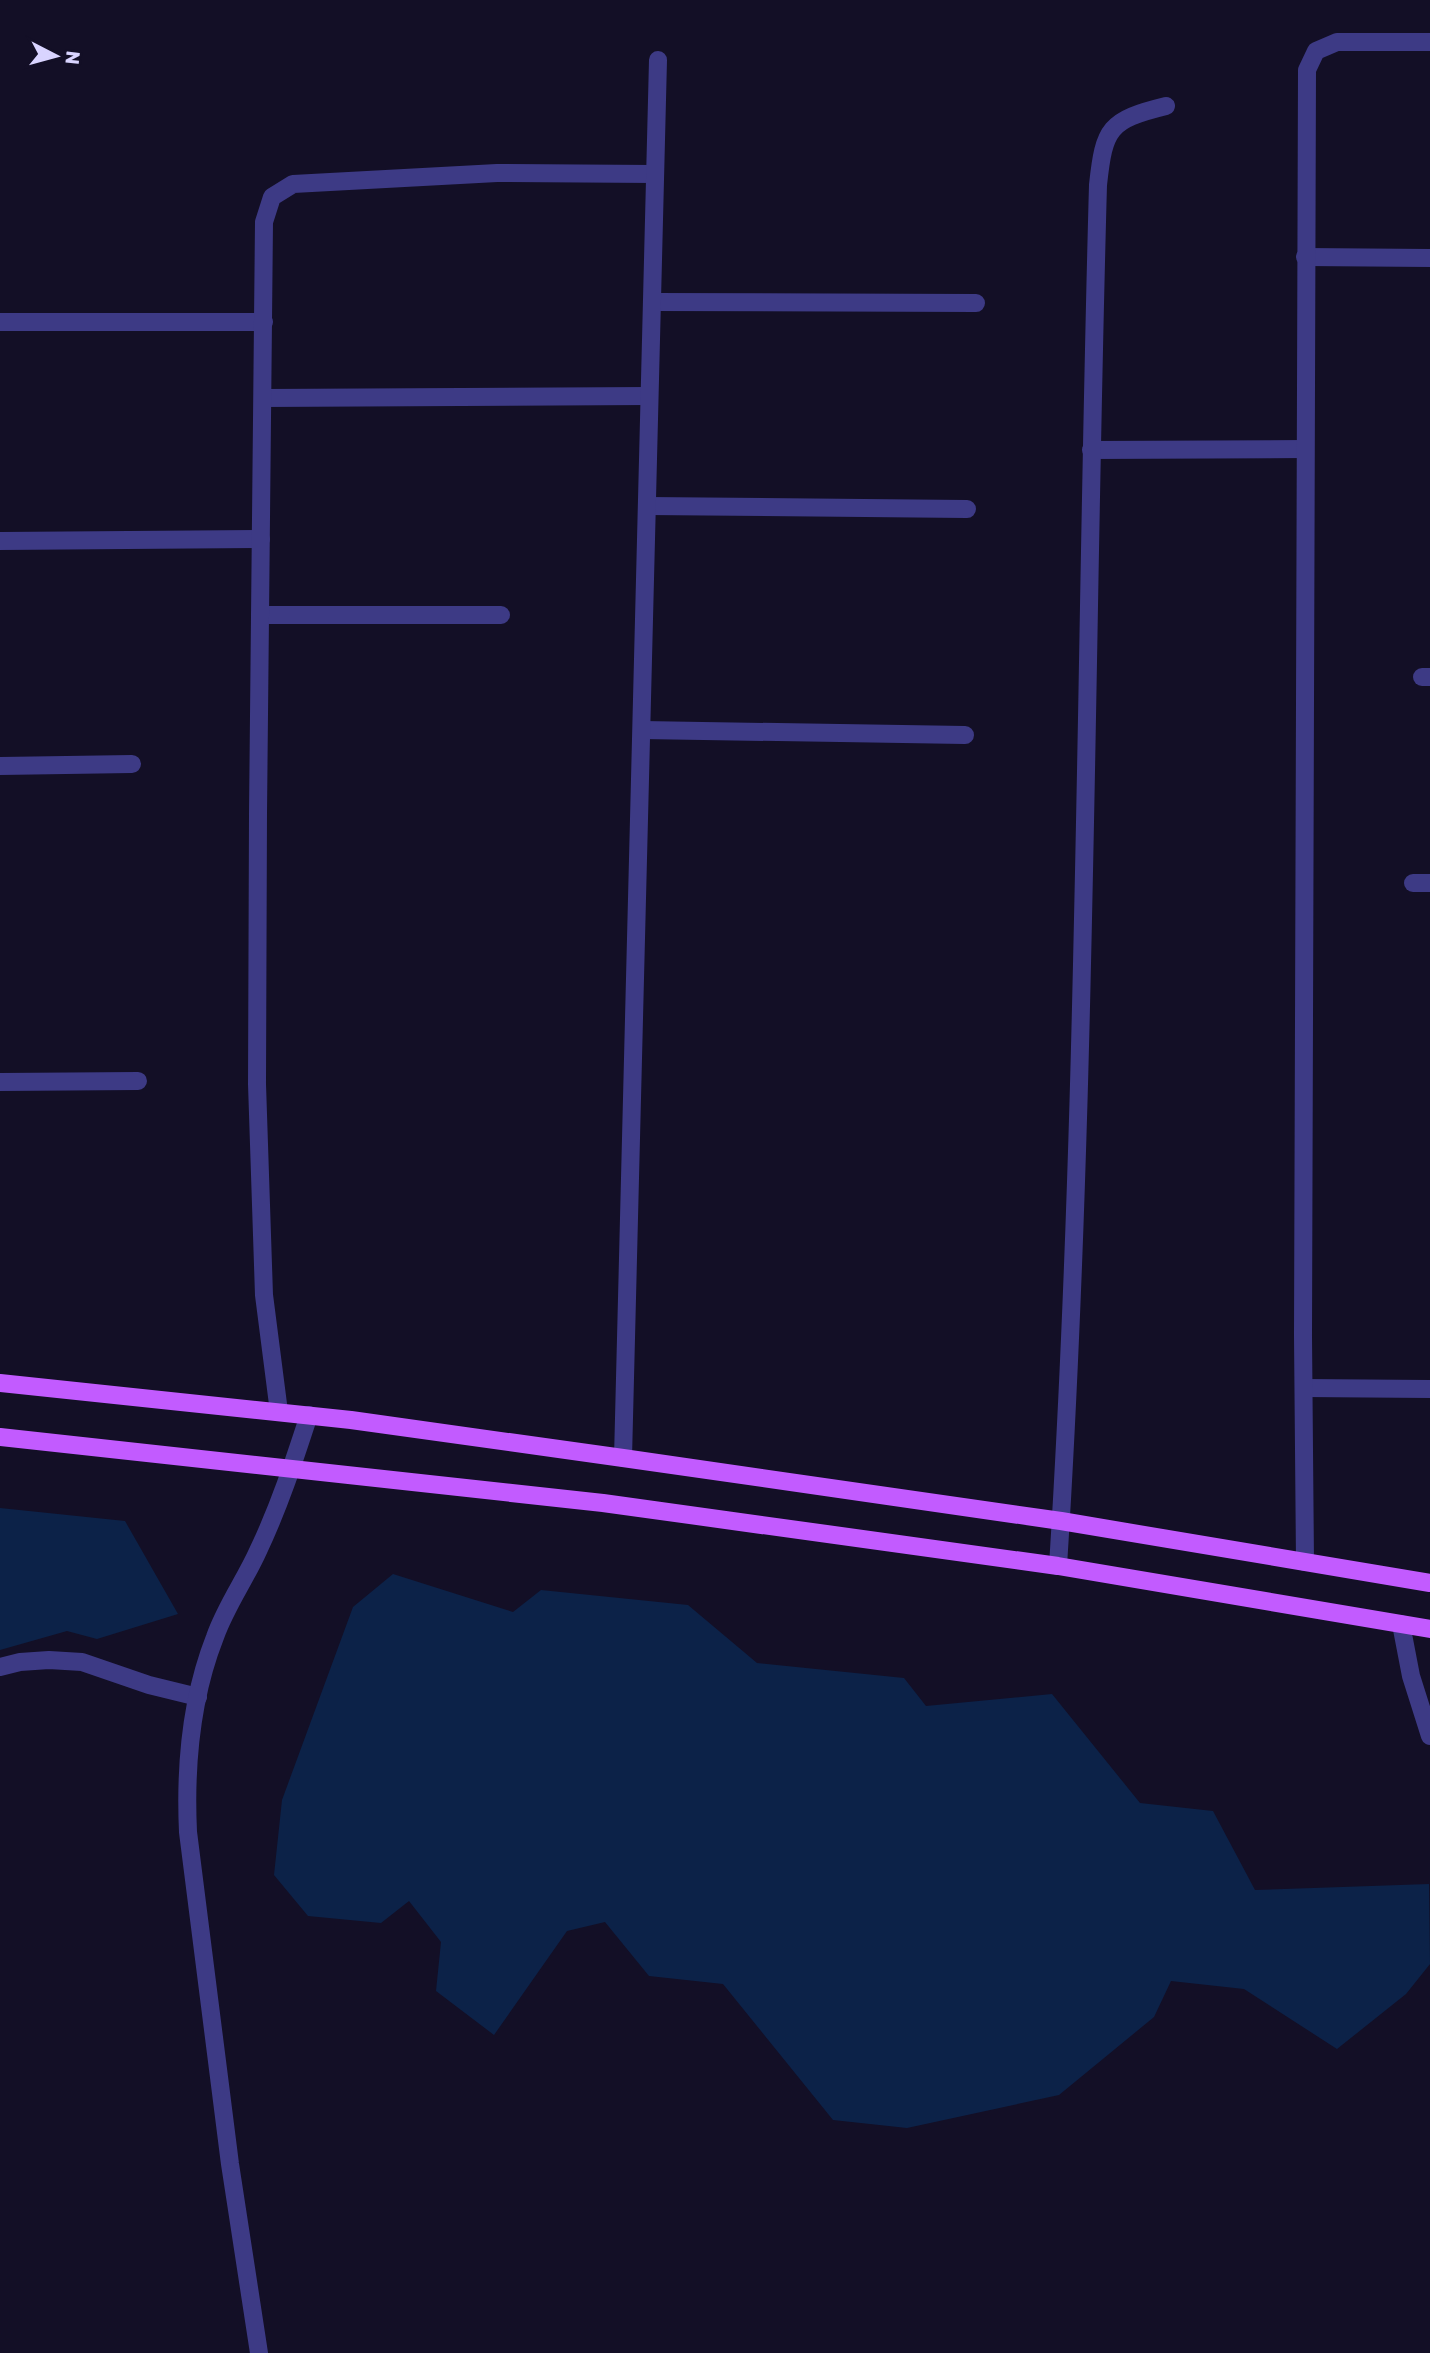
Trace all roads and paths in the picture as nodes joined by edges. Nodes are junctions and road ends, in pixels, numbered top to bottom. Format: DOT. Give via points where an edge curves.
graph roads {
  1 [pos="1430,42"];
  2 [pos="658,61"];
  3 [pos="1166,106"];
  4 [pos="655,174"];
  5 [pos="1305,257"];
  6 [pos="1430,258"];
  7 [pos="652,302"];
  8 [pos="976,303"];
  9 [pos="0,322"];
  10 [pos="264,322"];
  11 [pos="649,396"];
  12 [pos="263,398"];
  13 [pos="1305,449"];
  14 [pos="1091,450"];
  15 [pos="647,506"];
  16 [pos="967,509"];
  17 [pos="261,539"];
  18 [pos="0,541"];
  19 [pos="260,615"];
  20 [pos="501,615"];
  21 [pos="642,730"];
  22 [pos="965,735"];
  23 [pos="132,764"];
  24 [pos="0,766"];
  25 [pos="138,1081"];
  26 [pos="0,1082"];
  27 [pos="0,1382"];
  28 [pos="1304,1388"];
  29 [pos="1430,1389"];
  30 [pos="279,1412"];
  31 [pos="309,1415"];
  32 [pos="0,1437"];
  33 [pos="623,1458"];
  34 [pos="291,1469"];
  35 [pos="1060,1521"];
  36 [pos="1305,1562"];
  37 [pos="1058,1566"];
  38 [pos="1430,1583"];
  39 [pos="1401,1624"];
  40 [pos="1430,1629"];
  41 [pos="0,1667"];
  42 [pos="198,1697"];
  43 [pos="1430,1736"];
  44 [pos="259,2353"];
  1 -- 5 [label="street" via="1337,42 1316,51 1307,71"];
  2 -- 4 [label="street"];
  3 -- 14 [label="street" via="1117,124 1107,136 1101,156"];
  4 -- 7 [label="street"];
  4 -- 10 [label="street" via="497,173 293,184 272,197 264,222"];
  5 -- 6 [label="street"];
  5 -- 13 [label="street"];
  7 -- 8 [label="street"];
  7 -- 11 [label="street"];
  9 -- 10 [label="street"];
  10 -- 12 [label="street"];
  11 -- 12 [label="street"];
  11 -- 15 [label="street"];
  12 -- 17 [label="street"];
  13 -- 14 [label="street"];
  13 -- 28 [label="street"];
  14 -- 35 [label="street" via="1080,1072"];
  15 -- 16 [label="street"];
  15 -- 21 [label="street"];
  17 -- 18 [label="street"];
  17 -- 19 [label="street"];
  19 -- 20 [label="street"];
  19 -- 30 [label="street" via="257,1084 264,1295"];
  21 -- 22 [label="street"];
  21 -- 33 [label="street"];
  23 -- 24 [label="street"];
  25 -- 26 [label="street"];
  27 -- 30 [label="main road"];
  28 -- 29 [label="street"];
  28 -- 36 [label="street"];
  30 -- 31 [label="main road"];
  31 -- 33 [label="main road"];
  31 -- 34 [label="street"];
  32 -- 34 [label="main road"];
  33 -- 35 [label="main road"];
  34 -- 37 [label="main road" via="603,1503"];
  34 -- 42 [label="street" via="257,1554 214,1637"];
  35 -- 36 [label="main road"];
  35 -- 37 [label="street"];
  36 -- 38 [label="main road"];
  37 -- 39 [label="main road"];
  39 -- 40 [label="main road"];
  39 -- 43 [label="street"];
  41 -- 42 [label="street" via="49,1660 82,1662"];
  42 -- 44 [label="street" via="186,1793 188,1832"];
}
